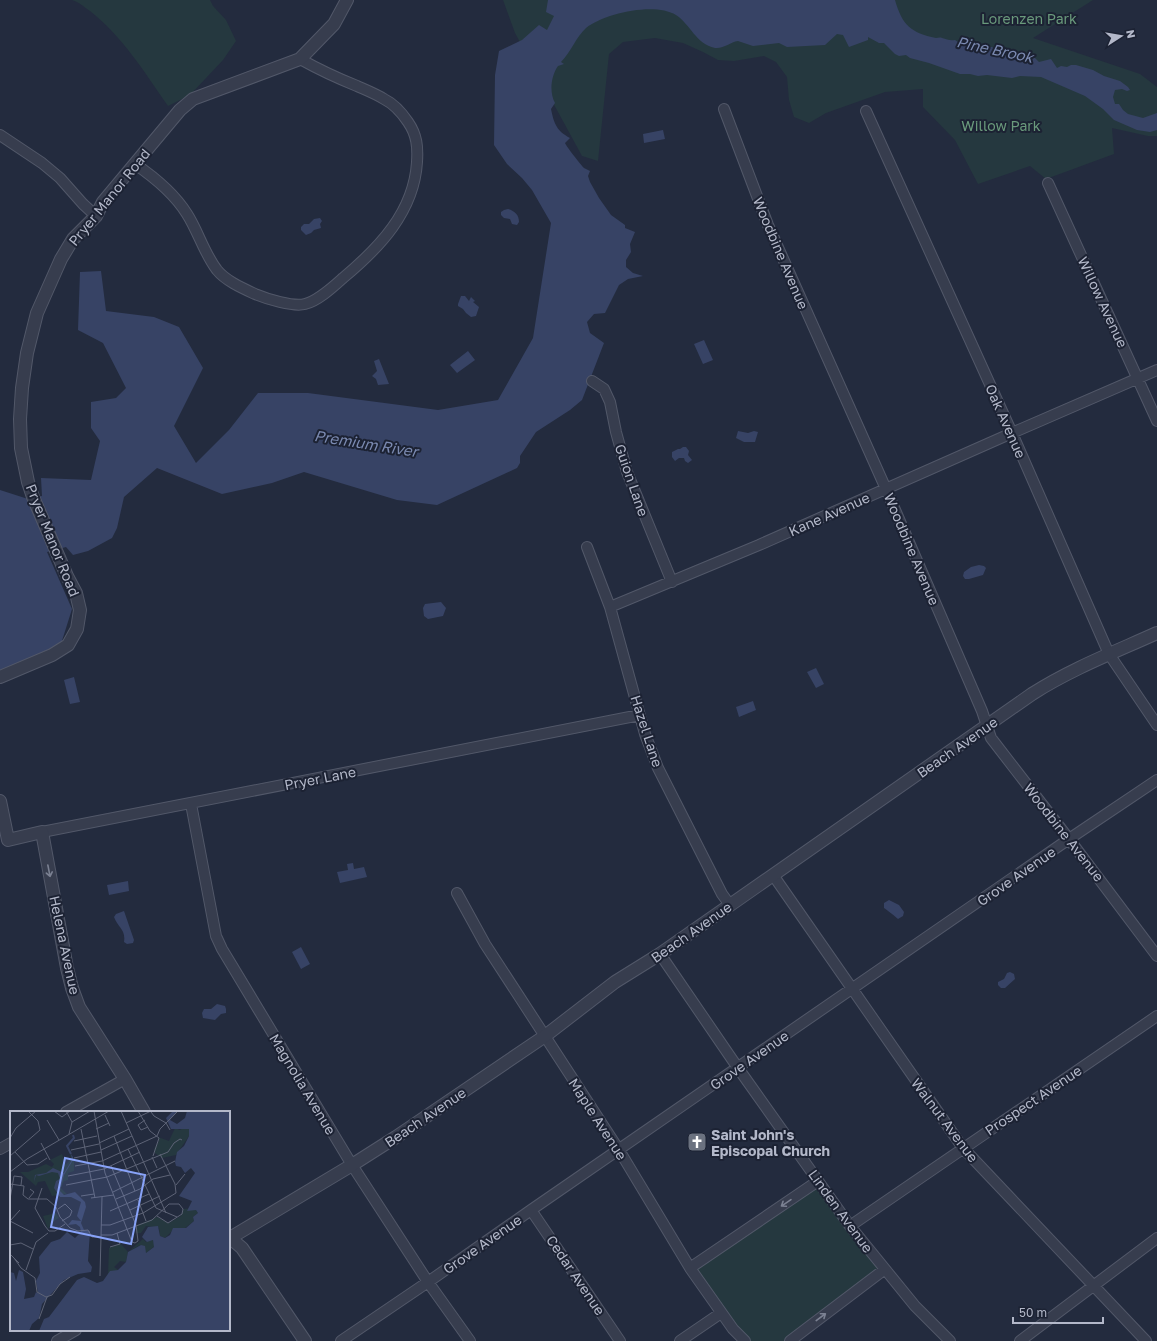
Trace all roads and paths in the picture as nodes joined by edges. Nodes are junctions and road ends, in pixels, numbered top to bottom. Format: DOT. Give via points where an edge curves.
graph roads {
  1 [pos="347,0"];
  2 [pos="300,59"];
  3 [pos="724,109"];
  4 [pos="866,111"];
  5 [pos="0,135"];
  6 [pos="135,164"];
  7 [pos="1048,183"];
  8 [pos="96,216"];
  9 [pos="1157,370"];
  10 [pos="1138,378"];
  11 [pos="592,381"];
  12 [pos="1157,421"];
  13 [pos="1012,433"];
  14 [pos="886,489"];
  15 [pos="587,547"];
  16 [pos="672,582"];
  17 [pos="610,607"];
  18 [pos="1157,633"];
  19 [pos="1109,654"];
  20 [pos="0,677"];
  21 [pos="640,715"];
  22 [pos="1157,725"];
  23 [pos="987,726"];
  24 [pos="1157,780"];
  25 [pos="0,801"];
  26 [pos="191,804"];
  27 [pos="42,832"];
  28 [pos="1069,839"];
  29 [pos="4,840"];
  30 [pos="773,875"];
  31 [pos="457,893"];
  32 [pos="730,905"];
  33 [pos="660,954"];
  34 [pos="1157,956"];
  35 [pos="852,989"];
  36 [pos="1157,1016"];
  37 [pos="545,1036"];
  38 [pos="738,1068"];
  39 [pos="125,1079"];
  40 [pos="68,1111"];
  41 [pos="143,1111"];
  42 [pos="10,1144"];
  43 [pos="963,1148"];
  44 [pos="0,1149"];
  45 [pos="619,1150"];
  46 [pos="352,1165"];
  47 [pos="818,1180"];
  48 [pos="532,1210"];
  49 [pos="850,1226"];
  50 [pos="230,1237"];
  51 [pos="1157,1238"];
  52 [pos="230,1239"];
  53 [pos="690,1268"];
  54 [pos="885,1269"];
  55 [pos="428,1282"];
  56 [pos="1094,1286"];
  57 [pos="721,1313"];
  58 [pos="74,1331"];
  59 [pos="57,1341"];
  60 [pos="305,1341"];
  61 [pos="341,1341"];
  62 [pos="470,1341"];
  63 [pos="620,1341"];
  64 [pos="680,1341"];
  65 [pos="745,1341"];
  66 [pos="790,1341"];
  67 [pos="950,1341"];
  68 [pos="1020,1341"];
  69 [pos="1146,1341"];
  1 -- 2 [label="street, Pryer Manor Road" via="334,24"];
  2 -- 6 [label="street, Pryer Manor Road" via="193,99 180,110"];
  2 -- 6 [label="street" via="385,99 409,123 418,147 412,190 387,236 355,268 323,294 305,304 294,304 256,294 231,282 217,270 178,202 154,177"];
  3 -- 14 [label="street, Woodbine Avenue" via="768,225"];
  4 -- 13 [label="street, Oak Avenue"];
  5 -- 8 [label="street" via="60,178"];
  6 -- 8 [label="street, Pryer Manor Road" via="103,202"];
  7 -- 10 [label="street, Willow Avenue"];
  8 -- 20 [label="street, Pryer Manor Road" via="73,239 61,259 37,313 27,353 22,396 21,448 28,482 76,593 80,610 77,629 68,644 52,655"];
  9 -- 10 [label="street, Kane Avenue"];
  10 -- 12 [label="street, Willow Avenue"];
  10 -- 13 [label="street, Kane Avenue"];
  11 -- 16 [label="street, Guion Lane" via="604,389 610,402 627,472"];
  13 -- 14 [label="street, Kane Avenue"];
  13 -- 19 [label="street, Oak Avenue"];
  14 -- 16 [label="street, Kane Avenue"];
  14 -- 23 [label="street, Woodbine Avenue"];
  15 -- 17 [label="street, Hazel Lane"];
  16 -- 17 [label="street, Kane Avenue"];
  17 -- 21 [label="street, Hazel Lane"];
  18 -- 19 [label="street, Beach Avenue"];
  19 -- 22 [label="street, Oak Avenue"];
  19 -- 23 [label="street, Beach Avenue" via="1052,682"];
  21 -- 26 [label="street, Pryer Lane"];
  21 -- 32 [label="street, Hazel Lane" via="658,768"];
  23 -- 28 [label="street, Woodbine Avenue" via="991,738"];
  23 -- 30 [label="street, Beach Avenue"];
  24 -- 28 [label="street, Grove Avenue"];
  25 -- 29 [label="street"];
  26 -- 27 [label="street, Pryer Lane"];
  26 -- 46 [label="street, Magnolia Avenue" via="218,942"];
  27 -- 29 [label="street, Pryer Lane"];
  27 -- 39 [label="street, Helena Avenue, one-way" via="72,988 79,1007"];
  28 -- 34 [label="street, Woodbine Avenue"];
  28 -- 35 [label="street, Grove Avenue"];
  30 -- 32 [label="street, Beach Avenue"];
  30 -- 35 [label="street, Walnut Avenue"];
  31 -- 37 [label="street, Maple Avenue" via="485,944"];
  32 -- 33 [label="street, Beach Avenue"];
  33 -- 37 [label="street, Beach Avenue" via="616,982"];
  33 -- 38 [label="street, Linden Avenue"];
  35 -- 38 [label="street, Grove Avenue"];
  35 -- 43 [label="street, Walnut Avenue"];
  36 -- 43 [label="street, Prospect Avenue"];
  37 -- 45 [label="street, Maple Avenue"];
  37 -- 46 [label="street, Beach Avenue"];
  38 -- 45 [label="street, Grove Avenue"];
  38 -- 47 [label="street, Linden Avenue"];
  39 -- 40 [label="street"];
  39 -- 41 [label="street, Helena Avenue"];
  42 -- 44 [label="street"];
  43 -- 49 [label="street, Prospect Avenue"];
  43 -- 56 [label="street, Walnut Avenue"];
  45 -- 48 [label="street, Grove Avenue"];
  45 -- 53 [label="street, Maple Avenue"];
  46 -- 50 [label="street, Beach Avenue"];
  46 -- 55 [label="street, Magnolia Avenue"];
  47 -- 49 [label="street, Linden Avenue"];
  47 -- 53 [label="street, one-way"];
  48 -- 55 [label="street, Grove Avenue"];
  48 -- 63 [label="street, Cedar Avenue"];
  49 -- 54 [label="street, Linden Avenue"];
  51 -- 56 [label="street"];
  52 -- 60 [label="street" via="242,1248"];
  53 -- 57 [label="street, Maple Avenue"];
  66 -- 54 [label="street, one-way"];
  54 -- 67 [label="street, Linden Avenue" via="915,1306"];
  55 -- 61 [label="street, Grove Avenue"];
  55 -- 62 [label="street, Magnolia Avenue"];
  56 -- 68 [label="street"];
  56 -- 69 [label="street, Walnut Avenue"];
  57 -- 64 [label="street"];
  57 -- 65 [label="street, Maple Avenue"];
  58 -- 59 [label="street"];
}
